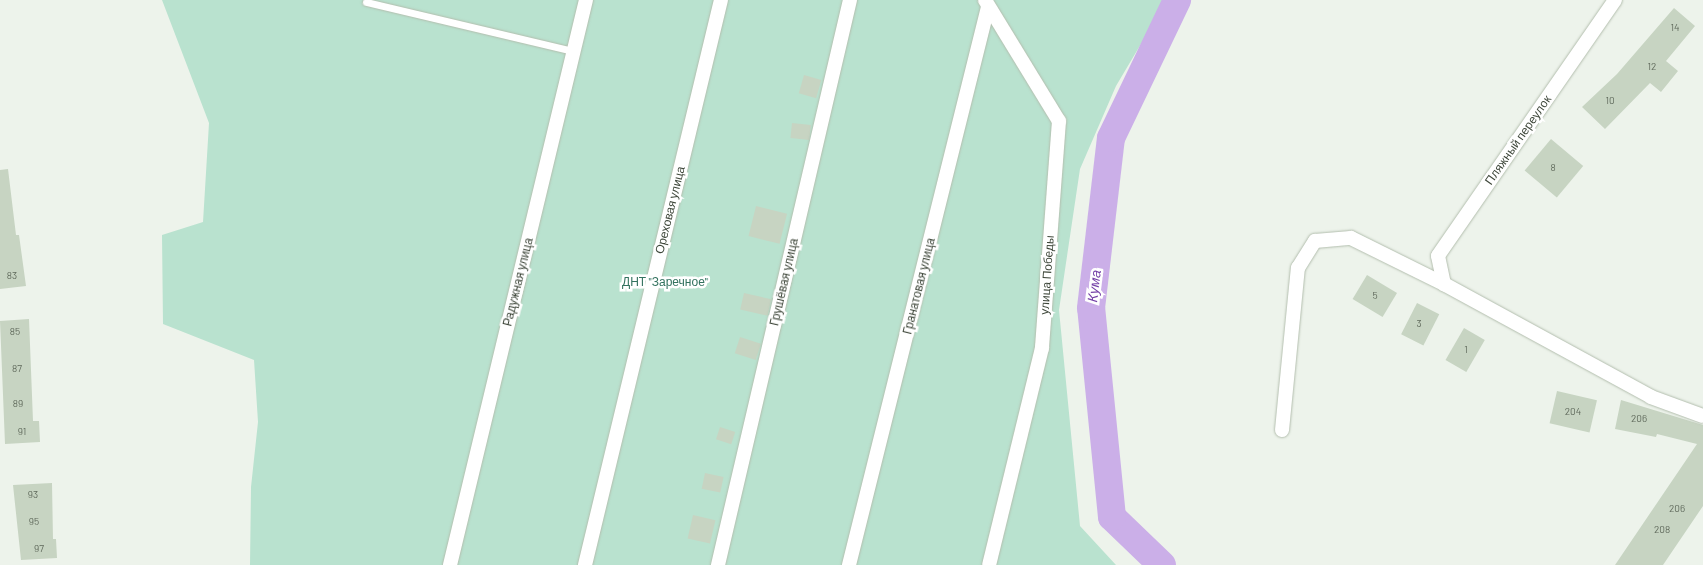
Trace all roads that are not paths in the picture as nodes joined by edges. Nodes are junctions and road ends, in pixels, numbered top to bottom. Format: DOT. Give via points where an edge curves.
graph roads {
  1 [pos="586,0"];
  2 [pos="721,0"];
  3 [pos="850,0"];
  4 [pos="1615,0"];
  5 [pos="366,2"];
  6 [pos="986,4"];
  7 [pos="574,51"];
  8 [pos="1444,284"];
  9 [pos="1703,416"];
  10 [pos="1282,430"];
  11 [pos="450,565"];
  12 [pos="585,565"];
  13 [pos="718,565"];
  14 [pos="849,565"];
  15 [pos="989,565"];
  1 -- 7 [label="street, Радужная улица"];
  2 -- 12 [label="street, Ореховая улица"];
  3 -- 13 [label="street, Грушёвая улица"];
  4 -- 8 [label="street, Пляжный переулок" via="1438,256"];
  5 -- 7 [label="lane"];
  6 -- 14 [label="street, Гранатовая улица"];
  6 -- 15 [label="street, улица Победы" via="1060,121 1042,348"];
  7 -- 11 [label="street, Радужная улица"];
  8 -- 9 [label="street" via="1651,397"];
  8 -- 10 [label="street" via="1351,238 1315,241 1298,268"];
}
